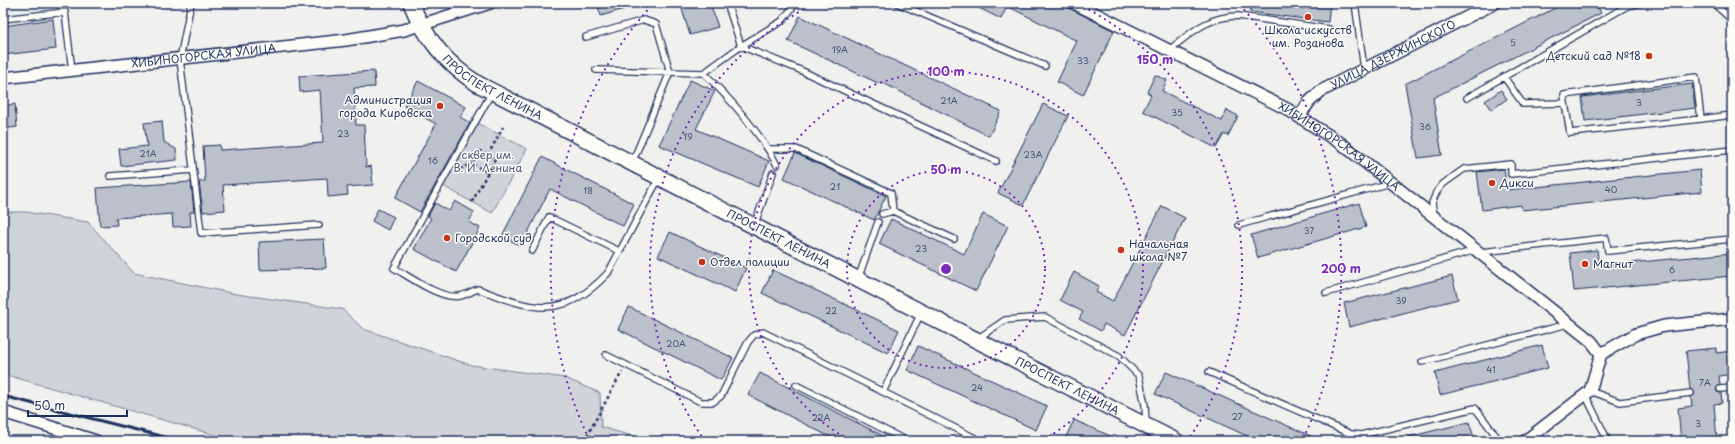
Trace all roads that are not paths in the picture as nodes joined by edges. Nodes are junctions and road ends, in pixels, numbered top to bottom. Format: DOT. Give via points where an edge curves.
graph roads {
  1 [pos="191,3"];
  2 [pos="410,3"];
  3 [pos="490,3"];
  4 [pos="727,3"];
  5 [pos="796,3"];
  6 [pos="897,3"];
  7 [pos="1355,3"];
  8 [pos="1494,3"];
  9 [pos="1640,3"];
  10 [pos="1713,3"];
  11 [pos="1080,4"];
  12 [pos="1627,5"];
  13 [pos="3,19"];
  14 [pos="1732,20"];
  15 [pos="420,25"];
  16 [pos="1329,29"];
  17 [pos="586,36"];
  18 [pos="741,46"];
  19 [pos="1168,50"];
  20 [pos="180,59"];
  21 [pos="1045,66"];
  22 [pos="1364,69"];
  23 [pos="596,70"];
  24 [pos="72,71"];
  25 [pos="670,72"];
  26 [pos="704,73"];
  27 [pos="1504,77"];
  28 [pos="3,78"];
  29 [pos="492,92"];
  30 [pos="1467,98"];
  31 [pos="1565,103"];
  32 [pos="1732,115"];
  33 [pos="1299,116"];
  34 [pos="1701,119"];
  35 [pos="769,149"];
  36 [pos="1732,150"];
  37 [pos="996,161"];
  38 [pos="632,164"];
  39 [pos="777,165"];
  40 [pos="193,170"];
  41 [pos="773,173"];
  42 [pos="110,176"];
  43 [pos="659,177"];
  44 [pos="1391,182"];
  45 [pos="893,211"];
  46 [pos="882,214"];
  47 [pos="1435,216"];
  48 [pos="878,222"];
  49 [pos="319,225"];
  50 [pos="1239,225"];
  51 [pos="754,226"];
  52 [pos="954,239"];
  53 [pos="1732,239"];
  54 [pos="532,251"];
  55 [pos="619,251"];
  56 [pos="1479,251"];
  57 [pos="858,279"];
  58 [pos="1326,292"];
  59 [pos="921,312"];
  60 [pos="1732,319"];
  61 [pos="1574,327"];
  62 [pos="976,339"];
  63 [pos="1601,354"];
  64 [pos="606,355"];
  65 [pos="1422,362"];
  66 [pos="1209,372"];
  67 [pos="796,385"];
  68 [pos="1732,388"];
  69 [pos="1720,389"];
  70 [pos="882,392"];
  71 [pos="1587,393"];
  72 [pos="1691,393"];
  73 [pos="3,412"];
  74 [pos="1146,426"];
  75 [pos="96,441"];
  76 [pos="907,441"];
  77 [pos="981,441"];
  78 [pos="1176,441"];
  79 [pos="1500,441"];
  80 [pos="1524,441"];
  81 [pos="1608,441"];
  1 -- 20 [label="lane"];
  2 -- 15 [label="main road, ПРОСПЕКТ ЛЕНИНА"];
  3 -- 15 [label="street, ХИБИНОГОРСКАЯ УЛИЦА"];
  4 -- 18 [label="lane"];
  5 -- 18 [label="lane" via="782,20"];
  6 -- 21 [label="lane"];
  7 -- 22 [label="lane"];
  8 -- 22 [label="street, УЛИЦА ДЗЕРЖИНСКОГО"];
  9 -- 12 [label="lane"];
  10 -- 14 [label="lane"];
  11 -- 19 [label="street, ХИБИНОГОРСКАЯ УЛИЦА"];
  12 -- 27 [label="lane"];
  13 -- 24 [label="lane" via="65,12"];
  15 -- 20 [label="street, ХИБИНОГОРСКАЯ УЛИЦА" via="346,40"];
  15 -- 29 [label="main road, ПРОСПЕКТ ЛЕНИНА" via="433,44 463,74"];
  16 -- 19 [label="lane" via="1224,16 1195,29"];
  17 -- 25 [label="lane" via="644,20 656,24"];
  18 -- 26 [label="lane"];
  18 -- 37 [label="lane" via="800,70"];
  19 -- 33 [label="street, ХИБИНОГОРСКАЯ УЛИЦА"];
  20 -- 24 [label="street, ХИБИНОГОРСКАЯ УЛИЦА"];
  20 -- 40 [label="lane"];
  22 -- 33 [label="street, УЛИЦА ДЗЕРЖИНСКОГО" via="1321,91"];
  23 -- 25 [label="lane"];
  24 -- 28 [label="street, ХИБИНОГОРСКАЯ УЛИЦА"];
  25 -- 26 [label="lane"];
  25 -- 38 [label="lane"];
  26 -- 35 [label="lane"];
  27 -- 30 [label="lane"];
  27 -- 31 [label="lane" via="1523,104"];
  29 -- 38 [label="main road, ПРОСПЕКТ ЛЕНИНА"];
  29 -- 55 [label="lane" via="394,268 449,296 460,296 478,289 514,302 543,308 561,306 596,285 608,273"];
  31 -- 34 [label="lane" via="1570,133"];
  31 -- 34 [label="lane" via="1564,95 1696,78"];
  32 -- 34 [label="lane"];
  33 -- 44 [label="street, ХИБИНОГОРСКАЯ УЛИЦА" via="1342,144"];
  35 -- 39 [label="lane"];
  35 -- 45 [label="lane" via="796,149 891,193"];
  36 -- 47 [label="lane" via="1511,174 1511,164 1464,169 1443,184 1436,193 1432,203"];
  38 -- 43 [label="main road, ПРОСПЕКТ ЛЕНИНА"];
  40 -- 42 [label="lane"];
  40 -- 49 [label="lane" via="201,233"];
  41 -- 51 [label="lane"];
  43 -- 51 [label="main road, ПРОСПЕКТ ЛЕНИНА"];
  43 -- 55 [label="lane"];
  44 -- 47 [label="street, ХИБИНОГОРСКАЯ УЛИЦА"];
  44 -- 50 [label="lane"];
  45 -- 46 [label="lane"];
  45 -- 52 [label="lane"];
  47 -- 56 [label="street, ХИБИНОГОРСКАЯ УЛИЦА"];
  48 -- 57 [label="lane"];
  51 -- 57 [label="main road, ПРОСПЕКТ ЛЕНИНА"];
  53 -- 56 [label="lane" via="1608,251 1606,238"];
  54 -- 55 [label="lane" via="549,216"];
  56 -- 58 [label="lane"];
  56 -- 61 [label="street, ХИБИНОГОРСКАЯ УЛИЦА"];
  57 -- 59 [label="main road, ПРОСПЕКТ ЛЕНИНА"];
  59 -- 62 [label="main road, ПРОСПЕКТ ЛЕНИНА"];
  59 -- 70 [label="lane"];
  60 -- 63 [label="street" via="1664,326 1636,334"];
  61 -- 63 [label="street, ХИБИНОГОРСКАЯ УЛИЦА" via="1591,341"];
  61 -- 65 [label="lane"];
  62 -- 74 [label="main road, ПРОСПЕКТ ЛЕНИНА"];
  62 -- 74 [label="lane" via="1005,320 1044,318 1119,356 1139,376"];
  63 -- 71 [label="street"];
  64 -- 70 [label="lane" via="701,402 713,402 721,396 748,342 754,335 763,332"];
  66 -- 79 [label="lane" via="1351,434 1361,435 1475,408"];
  67 -- 76 [label="lane"];
  68 -- 69 [label="lane"];
  70 -- 77 [label="lane"];
  71 -- 72 [label="lane" via="1620,402"];
  71 -- 80 [label="street"];
  71 -- 81 [label="lane"];
  73 -- 75 [label="street"];
  74 -- 78 [label="main road, ПРОСПЕКТ ЛЕНИНА"];
}
